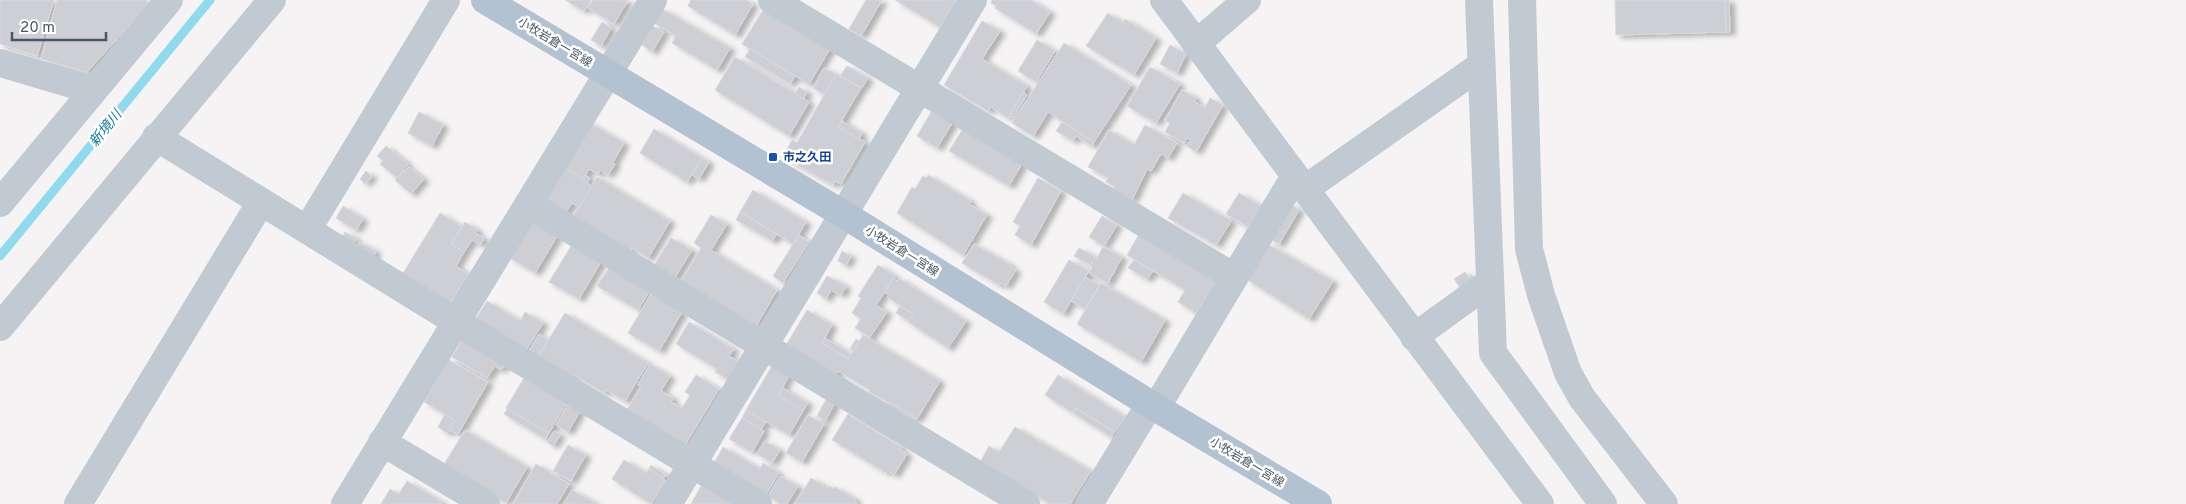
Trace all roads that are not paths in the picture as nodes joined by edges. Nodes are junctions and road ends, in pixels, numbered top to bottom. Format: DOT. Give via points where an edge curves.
graph roads {
  1 [pos="169,0"];
  2 [pos="272,0"];
  3 [pos="446,0"];
  4 [pos="485,0"];
  5 [pos="653,0"];
  6 [pos="772,0"];
  7 [pos="973,0"];
  8 [pos="1164,0"];
  9 [pos="1248,0"];
  10 [pos="1478,0"];
  11 [pos="1522,0"];
  12 [pos="1196,44"];
  13 [pos="0,63"];
  14 [pos="1480,66"];
  15 [pos="608,74"];
  16 [pos="919,88"];
  17 [pos="92,90"];
  18 [pos="156,137"];
  19 [pos="1300,183"];
  20 [pos="261,202"];
  21 [pos="0,203"];
  22 [pos="528,204"];
  23 [pos="843,214"];
  24 [pos="307,230"];
  25 [pos="1234,278"];
  26 [pos="1490,282"];
  27 [pos="455,321"];
  28 [pos="0,327"];
  29 [pos="1414,337"];
  30 [pos="763,346"];
  31 [pos="1153,406"];
  32 [pos="382,442"];
  33 [pos="692,465"];
  34 [pos="78,504"];
  35 [pos="345,504"];
  36 [pos="486,504"];
  37 [pos="668,504"];
  38 [pos="758,504"];
  39 [pos="1026,504"];
  40 [pos="1089,504"];
  41 [pos="1318,504"];
  42 [pos="1540,504"];
  43 [pos="1603,504"];
  44 [pos="1664,504"];
  1 -- 17 [label="street"];
  2 -- 18 [label="street"];
  3 -- 24 [label="street"];
  4 -- 15 [label="main road, 小牧岩倉一宮線"];
  5 -- 15 [label="street"];
  6 -- 16 [label="street"];
  7 -- 16 [label="street"];
  8 -- 12 [label="street"];
  9 -- 12 [label="street"];
  10 -- 14 [label="street"];
  11 -- 44 [label="street" via="1529,249 1541,295 1577,390"];
  12 -- 19 [label="street"];
  13 -- 17 [label="street"];
  14 -- 19 [label="street"];
  14 -- 26 [label="street"];
  15 -- 22 [label="street"];
  15 -- 23 [label="main road, 小牧岩倉一宮線"];
  16 -- 23 [label="street"];
  16 -- 25 [label="street"];
  17 -- 21 [label="street"];
  18 -- 20 [label="street"];
  18 -- 28 [label="street"];
  19 -- 25 [label="street"];
  19 -- 29 [label="street"];
  20 -- 24 [label="street"];
  20 -- 34 [label="street"];
  22 -- 27 [label="street"];
  22 -- 30 [label="street"];
  23 -- 30 [label="street"];
  23 -- 31 [label="main road, 小牧岩倉一宮線"];
  24 -- 27 [label="street"];
  25 -- 31 [label="street"];
  26 -- 29 [label="street"];
  26 -- 43 [label="street" via="1493,353"];
  27 -- 32 [label="street"];
  27 -- 33 [label="street"];
  29 -- 42 [label="street"];
  30 -- 33 [label="street"];
  30 -- 39 [label="street"];
  31 -- 40 [label="street"];
  31 -- 41 [label="main road, 小牧岩倉一宮線"];
  32 -- 35 [label="street"];
  32 -- 36 [label="street"];
  33 -- 37 [label="street"];
  33 -- 38 [label="street"];
}
